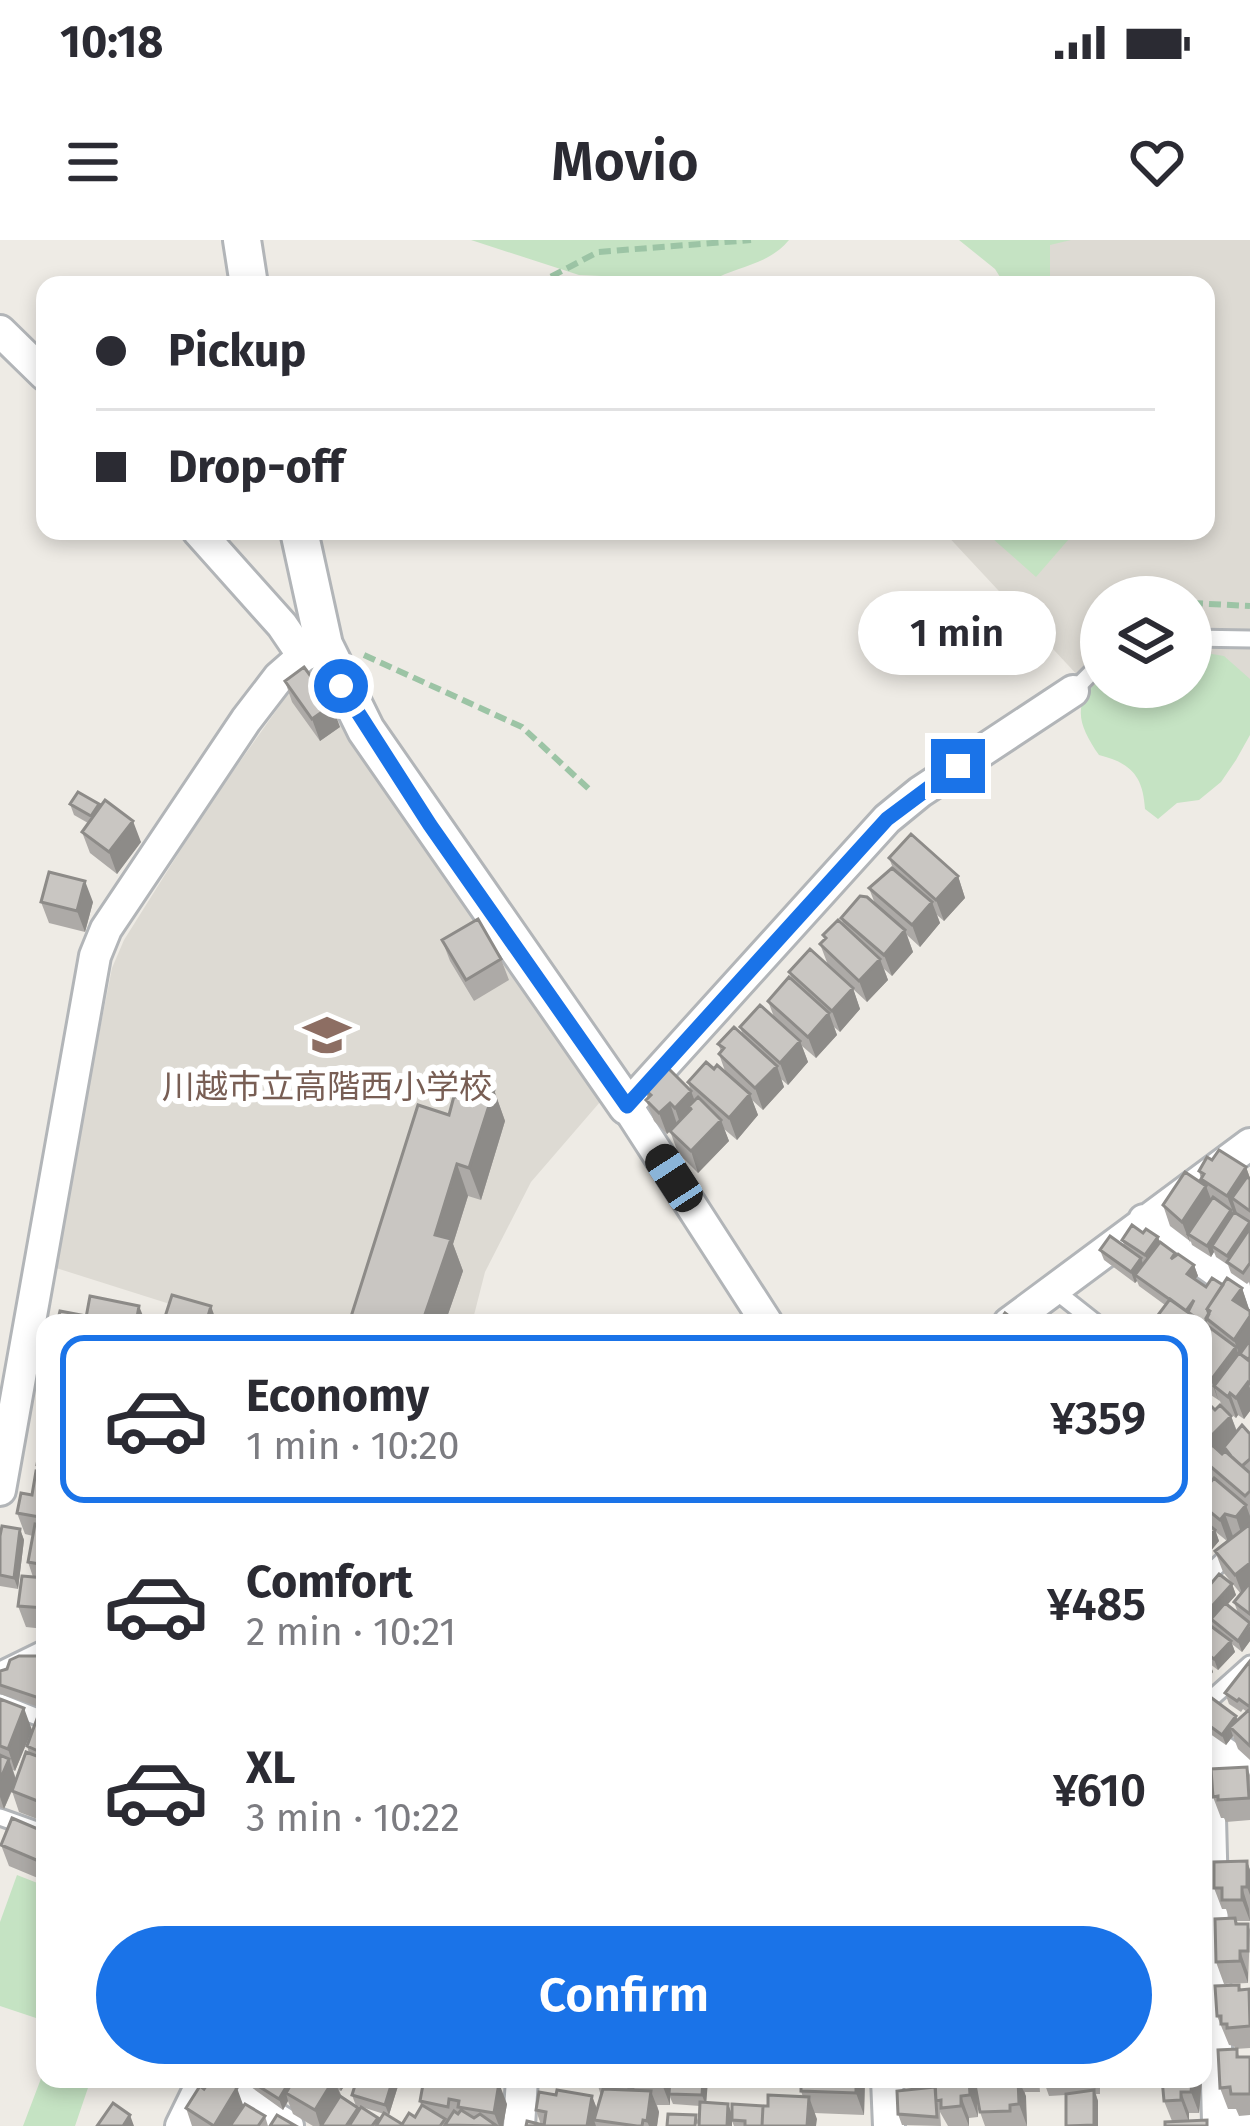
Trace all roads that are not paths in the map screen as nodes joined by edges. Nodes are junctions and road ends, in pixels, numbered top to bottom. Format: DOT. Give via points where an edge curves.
graph roads {
  1 [pos="242,240"];
  2 [pos="248,276"];
  3 [pos="0,331"];
  4 [pos="36,366"];
  5 [pos="206,540"];
  6 [pos="299,540"];
  7 [pos="1212,638"];
  8 [pos="1250,639"];
  9 [pos="313,651"];
  10 [pos="1080,683"];
  11 [pos="1072,691"];
  12 [pos="627,1106"];
  13 [pos="1248,1150"];
  14 [pos="1144,1220"];
  15 [pos="1053,1289"];
  16 [pos="1250,1295"];
  17 [pos="754,1314"];
  18 [pos="1021,1314"];
  19 [pos="1085,1314"];
  20 [pos="0,1490"];
  21 [pos="1231,1553"];
  22 [pos="1212,1571"];
  23 [pos="36,1652"];
  24 [pos="1250,1664"];
  25 [pos="0,1670"];
  26 [pos="1212,1698"];
  27 [pos="0,1702"];
  28 [pos="36,1716"];
  29 [pos="1212,1744"];
  30 [pos="1250,1771"];
  31 [pos="0,1817"];
  32 [pos="36,1830"];
  33 [pos="1212,1931"];
  34 [pos="203,2088"];
  35 [pos="223,2088"];
  36 [pos="521,2088"];
  37 [pos="887,2088"];
  38 [pos="1250,2124"];
  39 [pos="181,2126"];
  40 [pos="288,2126"];
  41 [pos="519,2126"];
  42 [pos="889,2126"];
  1 -- 2 [label="street"];
  3 -- 4 [label="street"];
  5 -- 9 [label="street"];
  6 -- 9 [label="street"];
  7 -- 8 [label="lane"];
  9 -- 12 [label="street"];
  9 -- 20 [label="street" via="279,677 246,720 95,956"];
  10 -- 11 [label="lane"];
  11 -- 12 [label="street" via="887,819"];
  12 -- 17 [label="street"];
  13 -- 14 [label="street"];
  14 -- 15 [label="street"];
  14 -- 16 [label="street"];
  15 -- 18 [label="street"];
  15 -- 19 [label="lane"];
  21 -- 22 [label="lane"];
  23 -- 25 [label="lane"];
  24 -- 26 [label="lane"];
  27 -- 28 [label="lane"];
  29 -- 30 [label="street"];
  31 -- 32 [label="lane"];
  33 -- 38 [label="street" via="1218,2122"];
  34 -- 39 [label="street"];
  35 -- 40 [label="street"];
  36 -- 41 [label="street"];
  37 -- 42 [label="street"];
}
